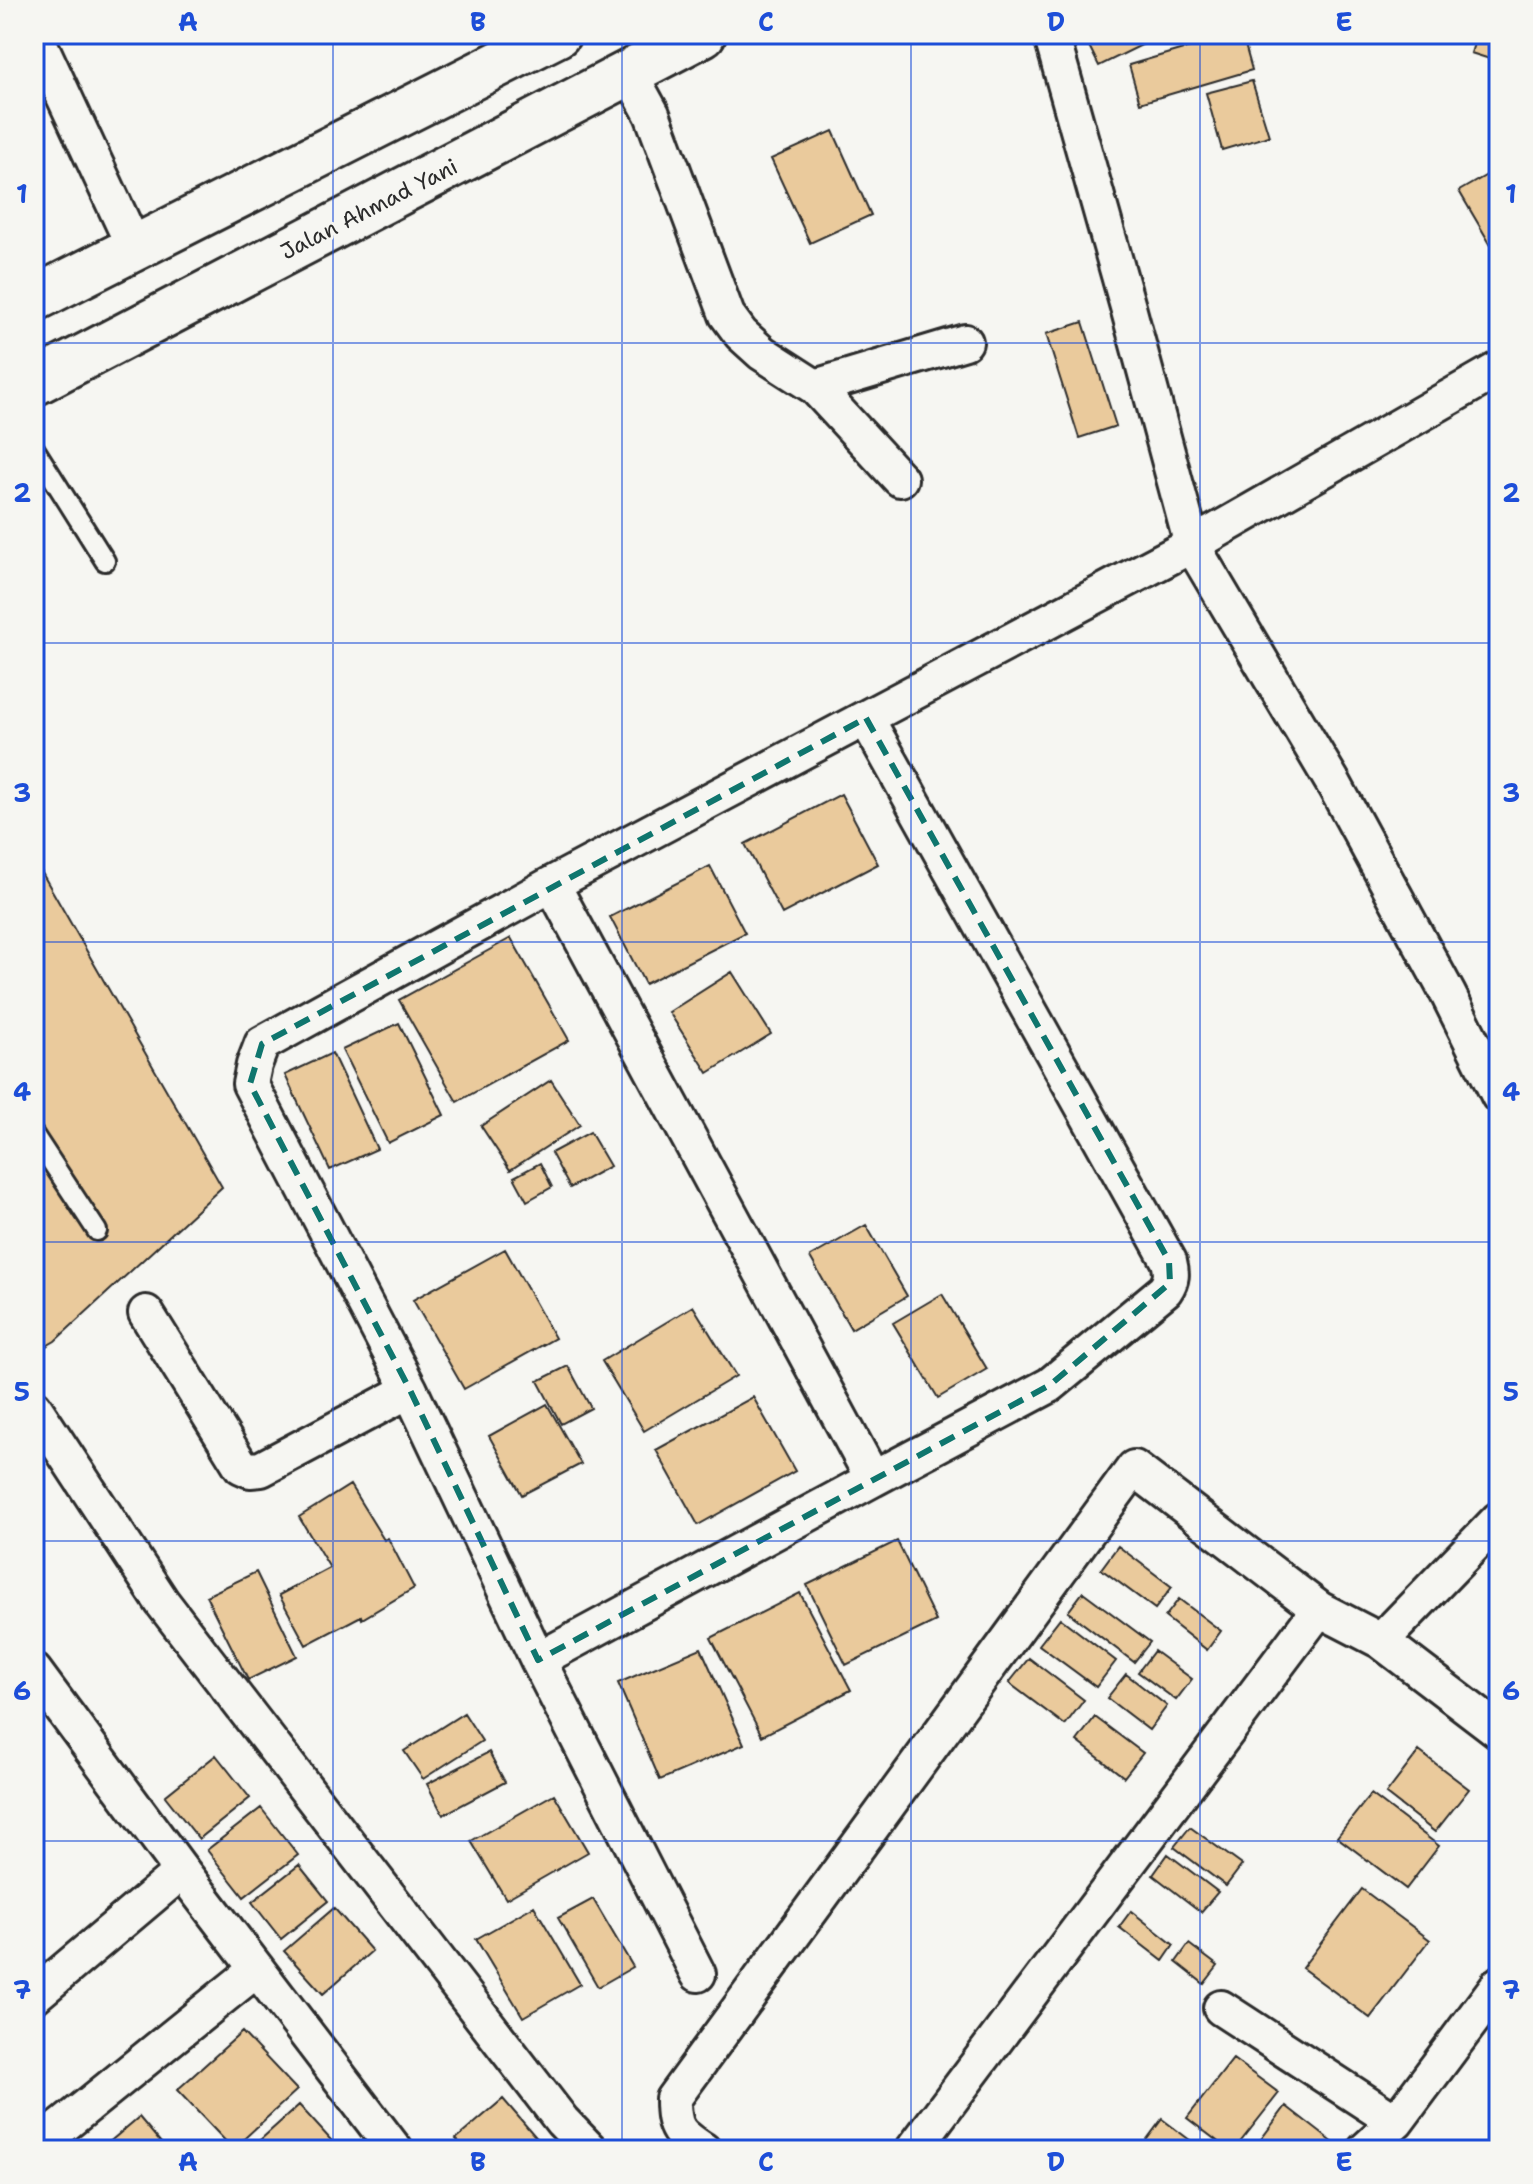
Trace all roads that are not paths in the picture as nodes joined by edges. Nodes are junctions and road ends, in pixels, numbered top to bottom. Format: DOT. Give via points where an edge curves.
graph roads {
  1 [pos="35,34"];
  2 [pos="558,34"];
  3 [pos="703,34"];
  4 [pos="1051,34"];
  5 [pos="630,74"];
  6 [pos="135,249"];
  7 [pos="34,299"];
  8 [pos="965,342"];
  9 [pos="1499,369"];
  10 [pos="34,383"];
  11 [pos="815,387"];
  12 [pos="34,448"];
  13 [pos="900,479"];
  14 [pos="1192,545"];
  15 [pos="105,561"];
  16 [pos="866,718"];
  17 [pos="552,884"];
  18 [pos="1499,1096"];
  19 [pos="34,1135"];
  20 [pos="97,1231"];
  21 [pos="146,1313"];
  22 [pos="410,1390"];
  23 [pos="34,1407"];
  24 [pos="873,1479"];
  25 [pos="1499,1519"];
  26 [pos="1319,1609"];
  27 [pos="1381,1641"];
  28 [pos="538,1660"];
  29 [pos="34,1671"];
  30 [pos="1499,1731"];
  31 [pos="182,1871"];
  32 [pos="257,1969"];
  33 [pos="698,1974"];
  34 [pos="1499,1984"];
  35 [pos="34,1996"];
  36 [pos="1221,2008"];
  37 [pos="1396,2122"];
  38 [pos="34,2149"];
  39 [pos="395,2150"];
  40 [pos="589,2150"];
  41 [pos="703,2150"];
  42 [pos="913,2150"];
  43 [pos="1365,2150"];
  1 -- 6 [label="street"];
  2 -- 6 [label="highway"];
  3 -- 5 [label="highway, Jalan Ahmad Yani"];
  4 -- 14 [label="street"];
  5 -- 10 [label="highway, Jalan Ahmad Yani"];
  5 -- 11 [label="street" via="652,114 727,315 762,353"];
  6 -- 7 [label="highway"];
  8 -- 11 [label="street"];
  9 -- 14 [label="street"];
  11 -- 13 [label="street"];
  12 -- 15 [label="lane"];
  14 -- 16 [label="street"];
  14 -- 18 [label="street" via="1335,786"];
  16 -- 17 [label="street"];
  16 -- 24 [label="street" via="1172,1273 1165,1290 1050,1385"];
  17 -- 22 [label="street" via="262,1044 254,1065 250,1084"];
  17 -- 24 [label="street"];
  19 -- 20 [label="lane"];
  21 -- 22 [label="street" via="241,1466 250,1470 261,1469"];
  22 -- 28 [label="street"];
  23 -- 40 [label="street" via="162,1602"];
  24 -- 28 [label="street"];
  25 -- 27 [label="street"];
  26 -- 27 [label="street"];
  26 -- 41 [label="street" via="1134,1468 673,2099 673,2119 681,2135"];
  26 -- 42 [label="street"];
  27 -- 30 [label="street"];
  28 -- 33 [label="street"];
  29 -- 31 [label="street"];
  31 -- 32 [label="street"];
  31 -- 35 [label="street"];
  32 -- 38 [label="street"];
  32 -- 39 [label="street"];
  34 -- 37 [label="street"];
  36 -- 37 [label="street"];
  37 -- 43 [label="street"];
}
